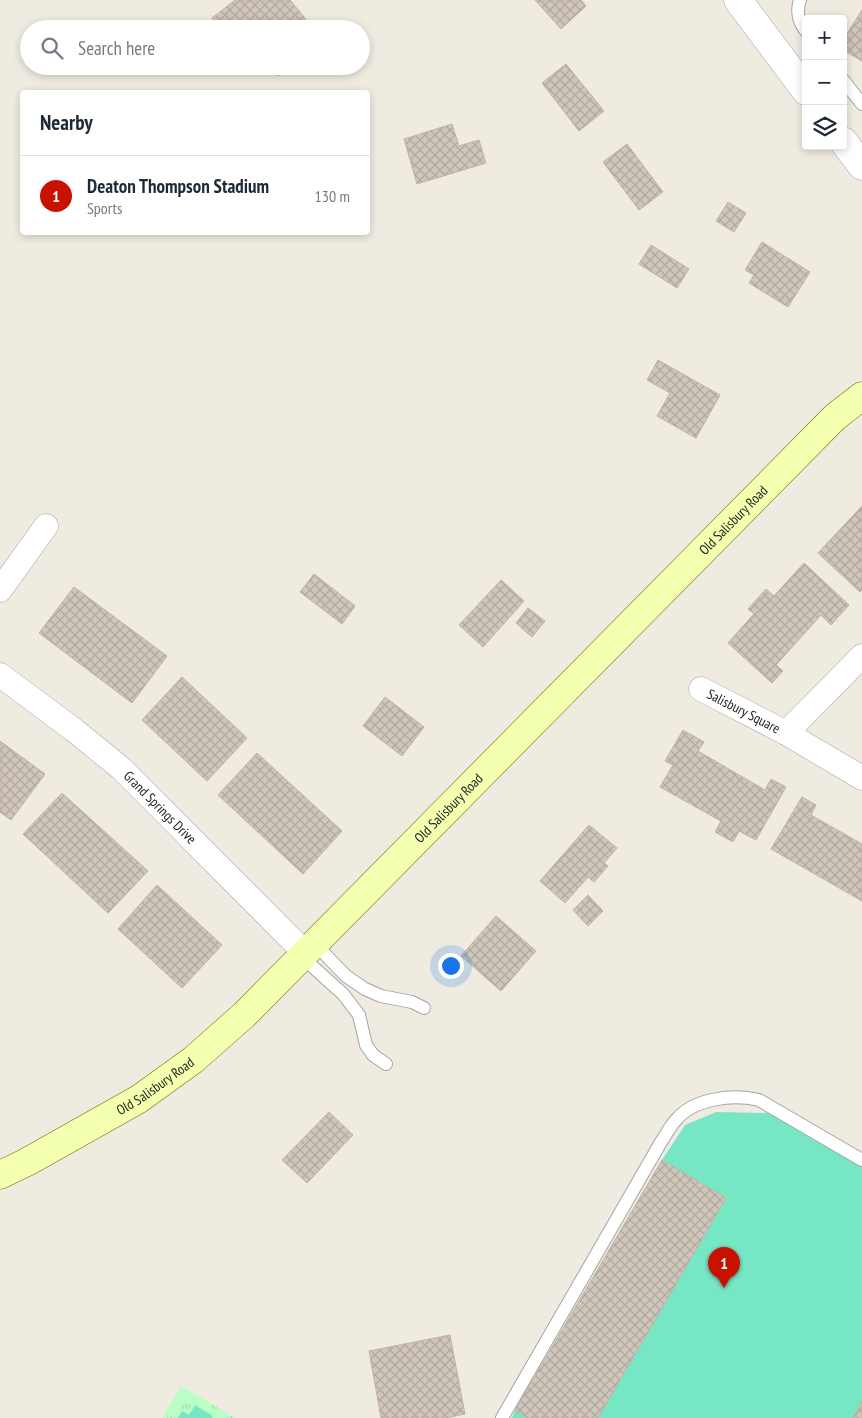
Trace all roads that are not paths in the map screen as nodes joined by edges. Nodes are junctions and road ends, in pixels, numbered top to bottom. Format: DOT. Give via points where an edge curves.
graph roads {
  1 [pos="738,0"];
  2 [pos="800,0"];
  3 [pos="802,26"];
  4 [pos="847,85"];
  5 [pos="802,86"];
  6 [pos="862,104"];
  7 [pos="847,146"];
  8 [pos="862,166"];
  9 [pos="862,396"];
  10 [pos="46,526"];
  11 [pos="0,590"];
  12 [pos="862,656"];
  13 [pos="0,676"];
  14 [pos="701,688"];
  15 [pos="786,733"];
  16 [pos="862,778"];
  17 [pos="307,951"];
  18 [pos="424,1008"];
  19 [pos="386,1064"];
  20 [pos="862,1160"];
  21 [pos="0,1175"];
  22 [pos="502,1418"];
  1 -- 5 [label="street"];
  2 -- 3 [label="lane" via="799,22"];
  4 -- 6 [label="lane"];
  7 -- 8 [label="street"];
  9 -- 17 [label="main road, Old Salisbury Road" via="821,431"];
  10 -- 11 [label="street"];
  12 -- 15 [label="street, Salisbury Square"];
  13 -- 17 [label="street, Grand Springs Drive" via="122,769"];
  14 -- 15 [label="street, Salisbury Square"];
  15 -- 16 [label="street, Salisbury Square"];
  17 -- 18 [label="lane" via="365,989"];
  17 -- 19 [label="lane" via="359,1015 366,1044 373,1055"];
  17 -- 21 [label="main road, Old Salisbury Road" via="244,1015 193,1060 138,1099"];
  20 -- 22 [label="lane" via="759,1100 724,1097 688,1110 676,1119 661,1142"];
}
